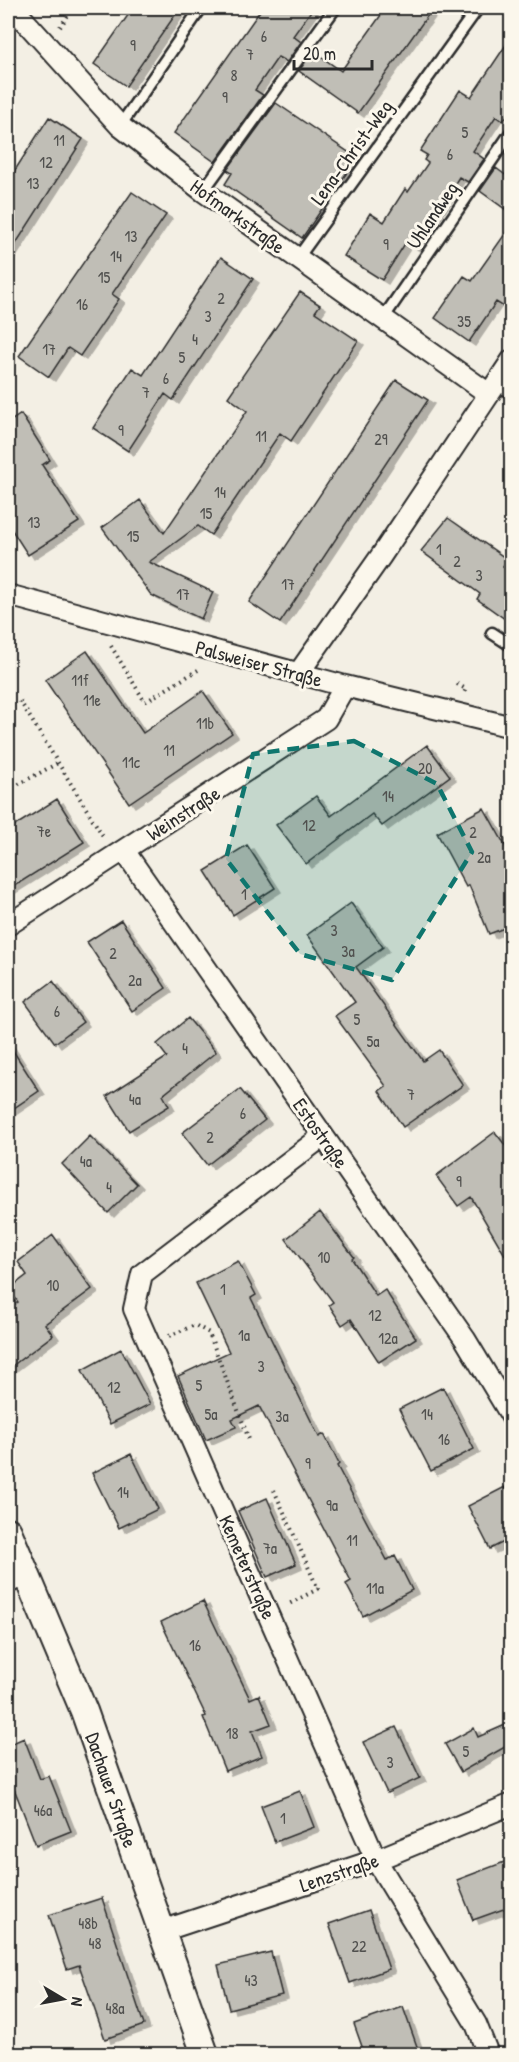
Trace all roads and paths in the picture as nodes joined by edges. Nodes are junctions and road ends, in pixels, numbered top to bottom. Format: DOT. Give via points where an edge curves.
graph roads {
  1 [pos="14,8"];
  2 [pos="201,8"];
  3 [pos="335,8"];
  4 [pos="478,8"];
  5 [pos="120,126"];
  6 [pos="512,131"];
  7 [pos="202,191"];
  8 [pos="297,259"];
  9 [pos="382,320"];
  10 [pos="512,360"];
  11 [pos="499,390"];
  12 [pos="8,595"];
  13 [pos="95,619"];
  14 [pos="492,633"];
  15 [pos="512,646"];
  16 [pos="225,654"];
  17 [pos="298,674"];
  18 [pos="345,686"];
  19 [pos="20,701"];
  20 [pos="512,727"];
  21 [pos="58,763"];
  22 [pos="8,790"];
  23 [pos="120,854"];
  24 [pos="8,925"];
  25 [pos="323,1136"];
  26 [pos="150,1345"];
  27 [pos="512,1418"];
  28 [pos="250,1442"];
  29 [pos="274,1490"];
  30 [pos="8,1531"];
  31 [pos="16,1578"];
  32 [pos="269,1615"];
  33 [pos="512,1804"];
  34 [pos="376,1860"];
  35 [pos="162,1931"];
  36 [pos="205,2055"];
  37 [pos="488,2055"];
  1 -- 5 [label="street, Hofmarkstraße"];
  2 -- 5 [label="lane"];
  3 -- 7 [label="lane"];
  4 -- 8 [label="lane, Lena-Christ-Weg"];
  5 -- 7 [label="street, Hofmarkstraße"];
  6 -- 9 [label="lane, Uhlandweg"];
  7 -- 8 [label="street, Hofmarkstraße"];
  8 -- 9 [label="street, Hofmarkstraße"];
  9 -- 11 [label="street, Hofmarkstraße"];
  10 -- 11 [label="street"];
  11 -- 17 [label="street"];
  12 -- 13 [label="street, Palsweiser Straße"];
  13 -- 16 [label="street, Palsweiser Straße"];
  13 -- 16 [label="path" via="145,702"];
  14 -- 15 [label="lane"];
  16 -- 17 [label="street, Palsweiser Straße"];
  17 -- 18 [label="street, Palsweiser Straße"];
  18 -- 20 [label="street, Palsweiser Straße"];
  18 -- 23 [label="street, Weinstraße" via="326,719"];
  19 -- 21 [label="path"];
  21 -- 22 [label="path"];
  21 -- 23 [label="path"];
  23 -- 24 [label="street, Weinstraße"];
  23 -- 25 [label="street, Estostraße"];
  25 -- 26 [label="street, Kemeterstraße" via="142,1274 134,1309"];
  25 -- 27 [label="street, Estostraße" via="465,1339"];
  26 -- 28 [label="path" via="195,1325 209,1333"];
  26 -- 32 [label="street, Kemeterstraße"];
  29 -- 32 [label="path" via="318,1589"];
  30 -- 31 [label="street, Dachauer Straße"];
  31 -- 35 [label="street, Dachauer Straße" via="84,1711"];
  32 -- 34 [label="street, Kemeterstraße"];
  33 -- 34 [label="street, Lenzstraße"];
  34 -- 35 [label="street, Lenzstraße"];
  34 -- 37 [label="street, Kemeterstraße" via="476,2024"];
  35 -- 36 [label="street, Dachauer Straße"];
}
